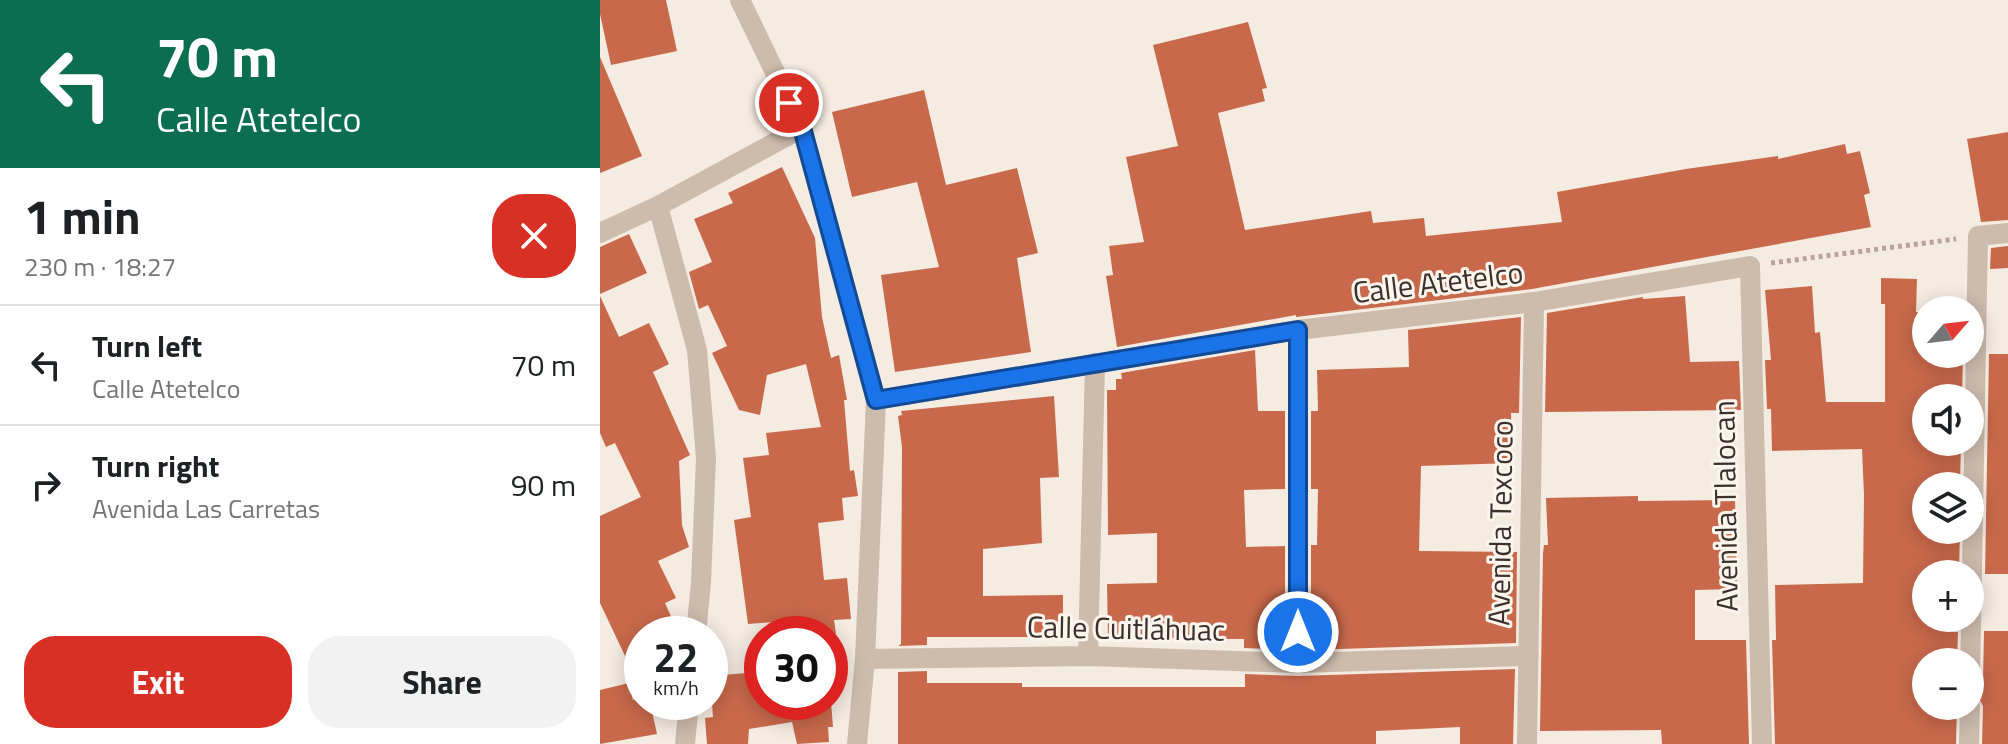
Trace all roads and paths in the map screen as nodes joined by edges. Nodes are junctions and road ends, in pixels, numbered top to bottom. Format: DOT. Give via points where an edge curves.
graph roads {
  1 [pos="740,0"];
  2 [pos="802,128"];
  3 [pos="658,206"];
  4 [pos="600,233"];
  5 [pos="2008,233"];
  6 [pos="1978,236"];
  7 [pos="1750,266"];
  8 [pos="1534,302"];
  9 [pos="1298,330"];
  10 [pos="1095,363"];
  11 [pos="876,400"];
  12 [pos="698,616"];
  13 [pos="1971,648"];
  14 [pos="1088,656"];
  15 [pos="1529,656"];
  16 [pos="865,659"];
  17 [pos="1298,663"];
  18 [pos="687,720"];
  19 [pos="1970,720"];
  20 [pos="685,744"];
  21 [pos="857,744"];
  22 [pos="1527,744"];
  23 [pos="1762,744"];
  24 [pos="1969,744"];
  1 -- 2 [label="street"];
  2 -- 3 [label="street"];
  2 -- 11 [label="street"];
  3 -- 4 [label="street"];
  3 -- 12 [label="street" via="697,350 706,458"];
  5 -- 6 [label="street"];
  6 -- 7 [label="path"];
  6 -- 13 [label="street"];
  7 -- 8 [label="street, Calle Atetelco"];
  7 -- 23 [label="street, Avenida Tlalocan"];
  8 -- 9 [label="street, Calle Atetelco"];
  8 -- 15 [label="street, Avenida Texcoco"];
  9 -- 10 [label="street, Calle Atetelco"];
  9 -- 17 [label="street"];
  10 -- 11 [label="street, Calle Atetelco"];
  10 -- 14 [label="street"];
  11 -- 16 [label="street"];
  14 -- 16 [label="street, Calle Cuitláhuac"];
  14 -- 17 [label="street, Calle Cuitláhuac"];
  15 -- 17 [label="street, Calle Cuitláhuac"];
  15 -- 22 [label="street, Avenida Texcoco"];
  16 -- 21 [label="street"];
  18 -- 20 [label="street"];
  19 -- 24 [label="street"];
}
